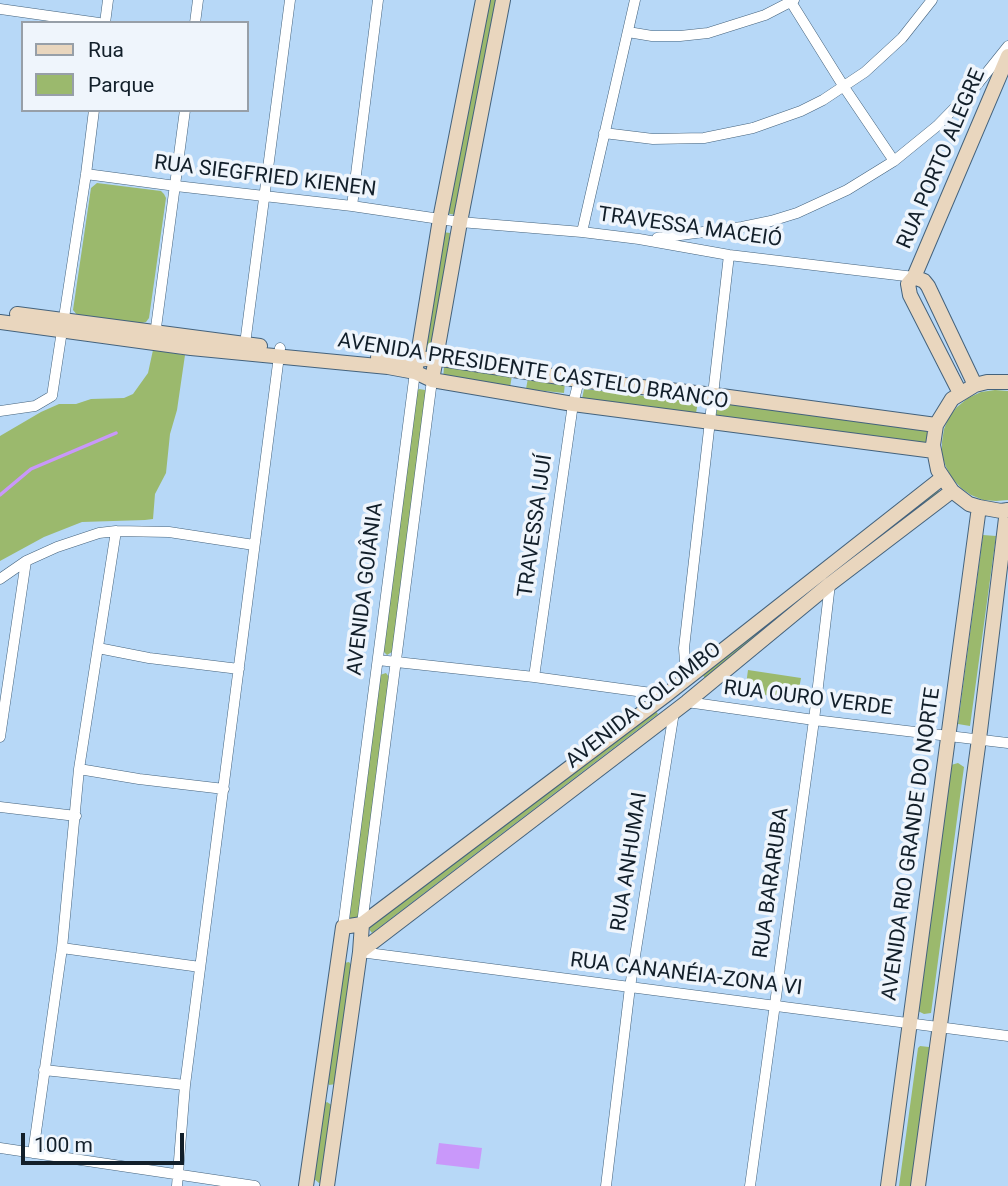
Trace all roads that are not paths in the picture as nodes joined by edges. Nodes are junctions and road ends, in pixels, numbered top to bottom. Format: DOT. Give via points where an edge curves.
graph roads {
  1 [pos="108,0"];
  2 [pos="198,0"];
  3 [pos="290,0"];
  4 [pos="379,0"];
  5 [pos="483,0"];
  6 [pos="503,0"];
  7 [pos="635,0"];
  8 [pos="932,0"];
  9 [pos="793,1"];
  10 [pos="0,9"];
  11 [pos="85,21"];
  12 [pos="105,21"];
  13 [pos="195,21"];
  14 [pos="628,32"];
  15 [pos="1008,46"];
  16 [pos="1008,56"];
  17 [pos="844,87"];
  18 [pos="94,112"];
  19 [pos="185,112"];
  20 [pos="604,133"];
  21 [pos="894,161"];
  22 [pos="86,174"];
  23 [pos="176,186"];
  24 [pos="265,196"];
  25 [pos="352,206"];
  26 [pos="440,219"];
  27 [pos="460,222"];
  28 [pos="582,232"];
  29 [pos="639,239"];
  30 [pos="729,255"];
  31 [pos="914,277"];
  32 [pos="0,312"];
  33 [pos="0,322"];
  34 [pos="64,326"];
  35 [pos="155,337"];
  36 [pos="245,344"];
  37 [pos="280,353"];
  38 [pos="435,358"];
  39 [pos="416,366"];
  40 [pos="521,371"];
  41 [pos="432,380"];
  42 [pos="579,380"];
  43 [pos="1008,382"];
  44 [pos="975,385"];
  45 [pos="517,393"];
  46 [pos="960,393"];
  47 [pos="714,395"];
  48 [pos="573,404"];
  49 [pos="0,411"];
  50 [pos="710,422"];
  51 [pos="936,425"];
  52 [pos="934,451"];
  53 [pos="942,478"];
  54 [pos="952,491"];
  55 [pos="979,508"];
  56 [pos="1008,510"];
  57 [pos="116,531"];
  58 [pos="254,545"];
  59 [pos="26,561"];
  60 [pos="0,579"];
  61 [pos="830,584"];
  62 [pos="98,648"];
  63 [pos="378,660"];
  64 [pos="395,662"];
  65 [pos="239,669"];
  66 [pos="534,677"];
  67 [pos="686,677"];
  68 [pos="666,695"];
  69 [pos="692,697"];
  70 [pos="674,712"];
  71 [pos="814,720"];
  72 [pos="949,736"];
  73 [pos="0,737"];
  74 [pos="979,739"];
  75 [pos="1008,743"];
  76 [pos="79,769"];
  77 [pos="224,789"];
  78 [pos="0,807"];
  79 [pos="76,816"];
  80 [pos="362,924"];
  81 [pos="343,927"];
  82 [pos="62,948"];
  83 [pos="340,952"];
  84 [pos="360,952"];
  85 [pos="200,967"];
  86 [pos="630,987"];
  87 [pos="774,1006"];
  88 [pos="909,1023"];
  89 [pos="939,1026"];
  90 [pos="1008,1036"];
  91 [pos="44,1070"];
  92 [pos="185,1086"];
  93 [pos="321,1091"];
  94 [pos="341,1094"];
  95 [pos="0,1148"];
  96 [pos="33,1153"];
  97 [pos="177,1181"];
  98 [pos="255,1186"];
  99 [pos="306,1186"];
  100 [pos="327,1186"];
  101 [pos="606,1186"];
  102 [pos="750,1186"];
  103 [pos="888,1186"];
  104 [pos="918,1186"];
  1 -- 12 [label="street"];
  2 -- 13 [label="street"];
  3 -- 24 [label="street"];
  4 -- 25 [label="street"];
  5 -- 26 [label="street, AVENIDA GOIÂNIA"];
  6 -- 27 [label="street, AVENIDA GOIÂNIA"];
  7 -- 14 [label="street"];
  8 -- 17 [label="street" via="884,55"];
  9 -- 14 [label="street" via="708,33 661,36"];
  9 -- 17 [label="street"];
  10 -- 11 [label="street"];
  14 -- 20 [label="street"];
  15 -- 21 [label="street" via="957,107"];
  16 -- 31 [label="street, RUA PORTO ALEGRE"];
  17 -- 20 [label="street" via="800,111 729,134 666,139"];
  17 -- 21 [label="street"];
  18 -- 22 [label="street"];
  19 -- 23 [label="street"];
  20 -- 28 [label="street"];
  21 -- 29 [label="street" via="823,202 771,222"];
  22 -- 23 [label="street, RUA SIEGFRIED KIENEN"];
  22 -- 34 [label="street"];
  23 -- 24 [label="street, RUA SIEGFRIED KIENEN"];
  23 -- 35 [label="street"];
  24 -- 25 [label="street, RUA SIEGFRIED KIENEN"];
  24 -- 36 [label="street"];
  25 -- 26 [label="street, RUA SIEGFRIED KIENEN"];
  26 -- 27 [label="street, RUA SIEGFRIED KIENEN"];
  26 -- 39 [label="street, AVENIDA GOIÂNIA"];
  27 -- 28 [label="street, TRAVESSA MACEIÓ"];
  27 -- 38 [label="street, AVENIDA GOIÂNIA"];
  28 -- 29 [label="street, TRAVESSA MACEIÓ"];
  29 -- 30 [label="street, TRAVESSA MACEIÓ"];
  30 -- 31 [label="street, TRAVESSA MACEIÓ"];
  30 -- 47 [label="street"];
  31 -- 44 [label="street" via="928,286"];
  31 -- 46 [label="street" via="908,284 910,295"];
  32 -- 34 [label="street, AVENIDA PRESIDENTE CASTELO BRANCO"];
  33 -- 34 [label="street, AVENIDA PRESIDENTE CASTELO BRANCO"];
  34 -- 35 [label="street, AVENIDA PRESIDENTE CASTELO BRANCO"];
  34 -- 49 [label="street" via="52,396 35,406"];
  35 -- 36 [label="street, AVENIDA PRESIDENTE CASTELO BRANCO"];
  35 -- 37 [label="street, AVENIDA PRESIDENTE CASTELO BRANCO" via="191,348"];
  36 -- 37 [label="street, AVENIDA PRESIDENTE CASTELO BRANCO"];
  37 -- 39 [label="street, AVENIDA PRESIDENTE CASTELO BRANCO"];
  37 -- 58 [label="street"];
  38 -- 39 [label="street, AVENIDA PRESIDENTE CASTELO BRANCO"];
  38 -- 40 [label="street, AVENIDA PRESIDENTE CASTELO BRANCO"];
  38 -- 41 [label="street, AVENIDA GOIÂNIA"];
  39 -- 41 [label="street, AVENIDA PRESIDENTE CASTELO BRANCO"];
  39 -- 63 [label="street, AVENIDA GOIÂNIA"];
  40 -- 42 [label="street, AVENIDA PRESIDENTE CASTELO BRANCO"];
  40 -- 45 [label="street"];
  41 -- 45 [label="street, AVENIDA PRESIDENTE CASTELO BRANCO"];
  41 -- 64 [label="street, AVENIDA GOIÂNIA"];
  42 -- 47 [label="street, AVENIDA PRESIDENTE CASTELO BRANCO"];
  42 -- 48 [label="street, TRAVESSA IJUÍ"];
  43 -- 44 [label="street"];
  44 -- 46 [label="street"];
  45 -- 48 [label="street, AVENIDA PRESIDENTE CASTELO BRANCO"];
  46 -- 51 [label="street"];
  47 -- 50 [label="street"];
  47 -- 51 [label="street, AVENIDA PRESIDENTE CASTELO BRANCO"];
  48 -- 50 [label="street, AVENIDA PRESIDENTE CASTELO BRANCO"];
  48 -- 66 [label="street, TRAVESSA IJUÍ"];
  50 -- 52 [label="street, AVENIDA PRESIDENTE CASTELO BRANCO"];
  50 -- 67 [label="street" via="684,648"];
  51 -- 52 [label="street"];
  52 -- 53 [label="street"];
  53 -- 54 [label="street"];
  53 -- 67 [label="street, AVENIDA COLOMBO"];
  54 -- 55 [label="street"];
  54 -- 61 [label="street, AVENIDA COLOMBO"];
  55 -- 56 [label="street"];
  55 -- 72 [label="street, AVENIDA RIO GRANDE DO NORTE"];
  56 -- 74 [label="street"];
  57 -- 58 [label="street" via="169,532"];
  57 -- 59 [label="street"];
  57 -- 62 [label="street"];
  58 -- 65 [label="street"];
  59 -- 60 [label="street"];
  59 -- 73 [label="street"];
  61 -- 69 [label="street, AVENIDA COLOMBO"];
  61 -- 71 [label="street, RUA BARARUBA"];
  62 -- 65 [label="street"];
  62 -- 76 [label="street"];
  63 -- 64 [label="street"];
  63 -- 81 [label="street, AVENIDA GOIÂNIA"];
  64 -- 66 [label="street"];
  64 -- 80 [label="street, AVENIDA GOIÂNIA"];
  65 -- 77 [label="street"];
  66 -- 68 [label="street"];
  67 -- 68 [label="street, AVENIDA COLOMBO"];
  67 -- 69 [label="street" via="695,683"];
  68 -- 70 [label="street"];
  68 -- 80 [label="street, AVENIDA COLOMBO"];
  69 -- 70 [label="street, AVENIDA COLOMBO"];
  69 -- 71 [label="street, RUA OURO VERDE"];
  70 -- 84 [label="street, AVENIDA COLOMBO"];
  70 -- 86 [label="street, RUA ANHUMAI"];
  71 -- 72 [label="street, RUA OURO VERDE"];
  71 -- 87 [label="street, RUA BARARUBA"];
  72 -- 74 [label="street, RUA OURO VERDE"];
  72 -- 88 [label="street, AVENIDA RIO GRANDE DO NORTE"];
  74 -- 75 [label="street, RUA OURO VERDE"];
  74 -- 89 [label="street"];
  76 -- 77 [label="street"];
  76 -- 79 [label="street"];
  77 -- 85 [label="street"];
  78 -- 79 [label="street"];
  79 -- 82 [label="street"];
  80 -- 81 [label="street"];
  80 -- 84 [label="street, AVENIDA GOIÂNIA"];
  81 -- 83 [label="street, AVENIDA GOIÂNIA"];
  82 -- 85 [label="street"];
  82 -- 91 [label="street"];
  83 -- 84 [label="street"];
  83 -- 93 [label="street, AVENIDA GOIÂNIA"];
  84 -- 86 [label="street, RUA CANANÉIA-ZONA VI"];
  84 -- 94 [label="street, AVENIDA GOIÂNIA"];
  85 -- 92 [label="street"];
  86 -- 87 [label="street, RUA CANANÉIA-ZONA VI"];
  86 -- 101 [label="street, RUA ANHUMAI"];
  87 -- 88 [label="street, RUA CANANÉIA-ZONA VI"];
  87 -- 102 [label="street, RUA BARARUBA"];
  88 -- 89 [label="street, RUA CANANÉIA-ZONA VI"];
  88 -- 103 [label="street, AVENIDA RIO GRANDE DO NORTE"];
  89 -- 90 [label="street, RUA CANANÉIA-ZONA VI"];
  89 -- 104 [label="street"];
  91 -- 92 [label="street"];
  91 -- 96 [label="street"];
  92 -- 97 [label="street"];
  93 -- 94 [label="street"];
  93 -- 99 [label="street, AVENIDA GOIÂNIA"];
  94 -- 100 [label="street, AVENIDA GOIÂNIA"];
  95 -- 96 [label="street"];
  96 -- 97 [label="street"];
  97 -- 98 [label="street"];
}
